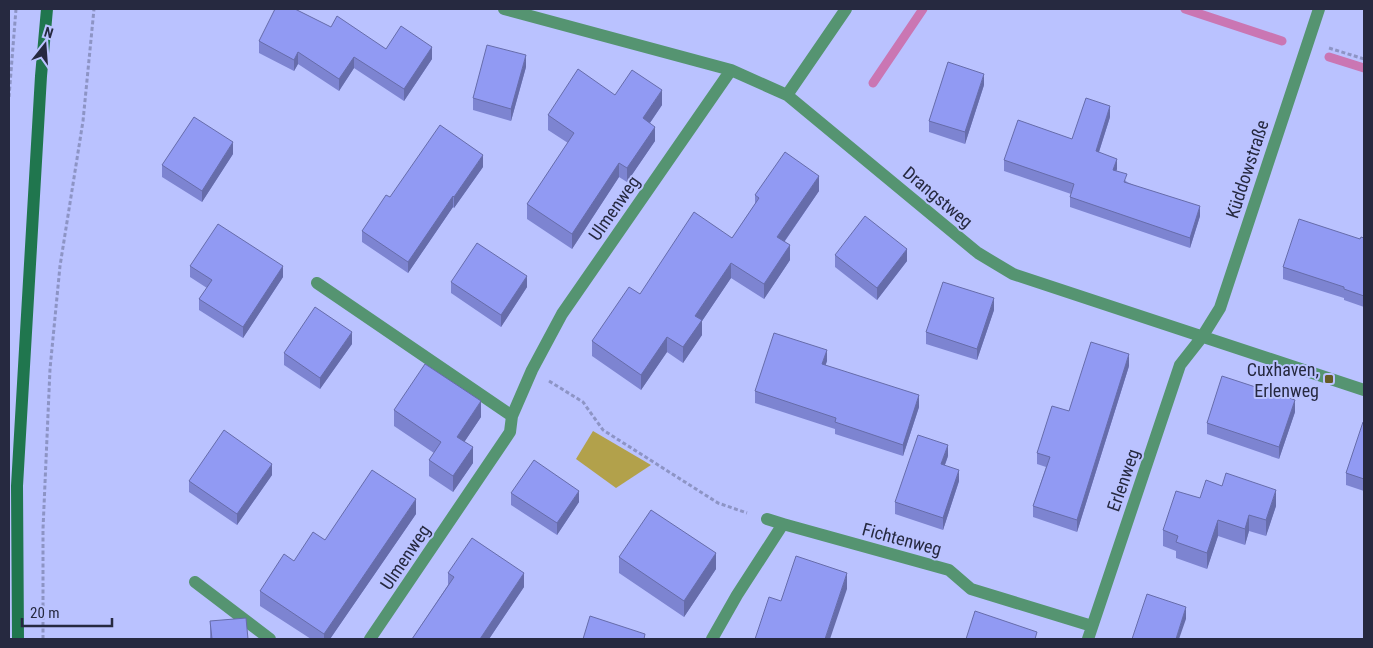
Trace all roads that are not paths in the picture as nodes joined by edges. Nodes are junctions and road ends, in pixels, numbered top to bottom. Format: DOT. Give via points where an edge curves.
graph roads {
  1 [pos="48,9"];
  2 [pos="504,9"];
  3 [pos="846,9"];
  4 [pos="1319,9"];
  5 [pos="731,70"];
  6 [pos="787,95"];
  7 [pos="317,283"];
  8 [pos="1202,337"];
  9 [pos="1364,390"];
  10 [pos="512,416"];
  11 [pos="767,519"];
  12 [pos="783,524"];
  13 [pos="195,582"];
  14 [pos="1092,626"];
  15 [pos="18,639"];
  16 [pos="270,639"];
  17 [pos="370,639"];
  18 [pos="712,639"];
  19 [pos="1088,639"];
  1 -- 15 [label="street" via="41,76 17,486"];
  2 -- 5 [label="street, Drangstweg"];
  3 -- 6 [label="street"];
  4 -- 8 [label="street, Küddowstraße" via="1220,308"];
  5 -- 6 [label="street, Drangstweg"];
  5 -- 10 [label="street, Ulmenweg" via="562,314"];
  6 -- 8 [label="street, Drangstweg" via="978,253 1014,274"];
  7 -- 10 [label="street"];
  8 -- 9 [label="street, Drangstweg"];
  8 -- 14 [label="street, Erlenweg" via="1180,365"];
  10 -- 17 [label="street, Ulmenweg" via="510,432"];
  11 -- 12 [label="street, Fichtenweg"];
  12 -- 14 [label="street, Fichtenweg" via="949,570 971,590"];
  12 -- 18 [label="street"];
  13 -- 16 [label="street"];
  14 -- 19 [label="street, Erlenweg"];
}
